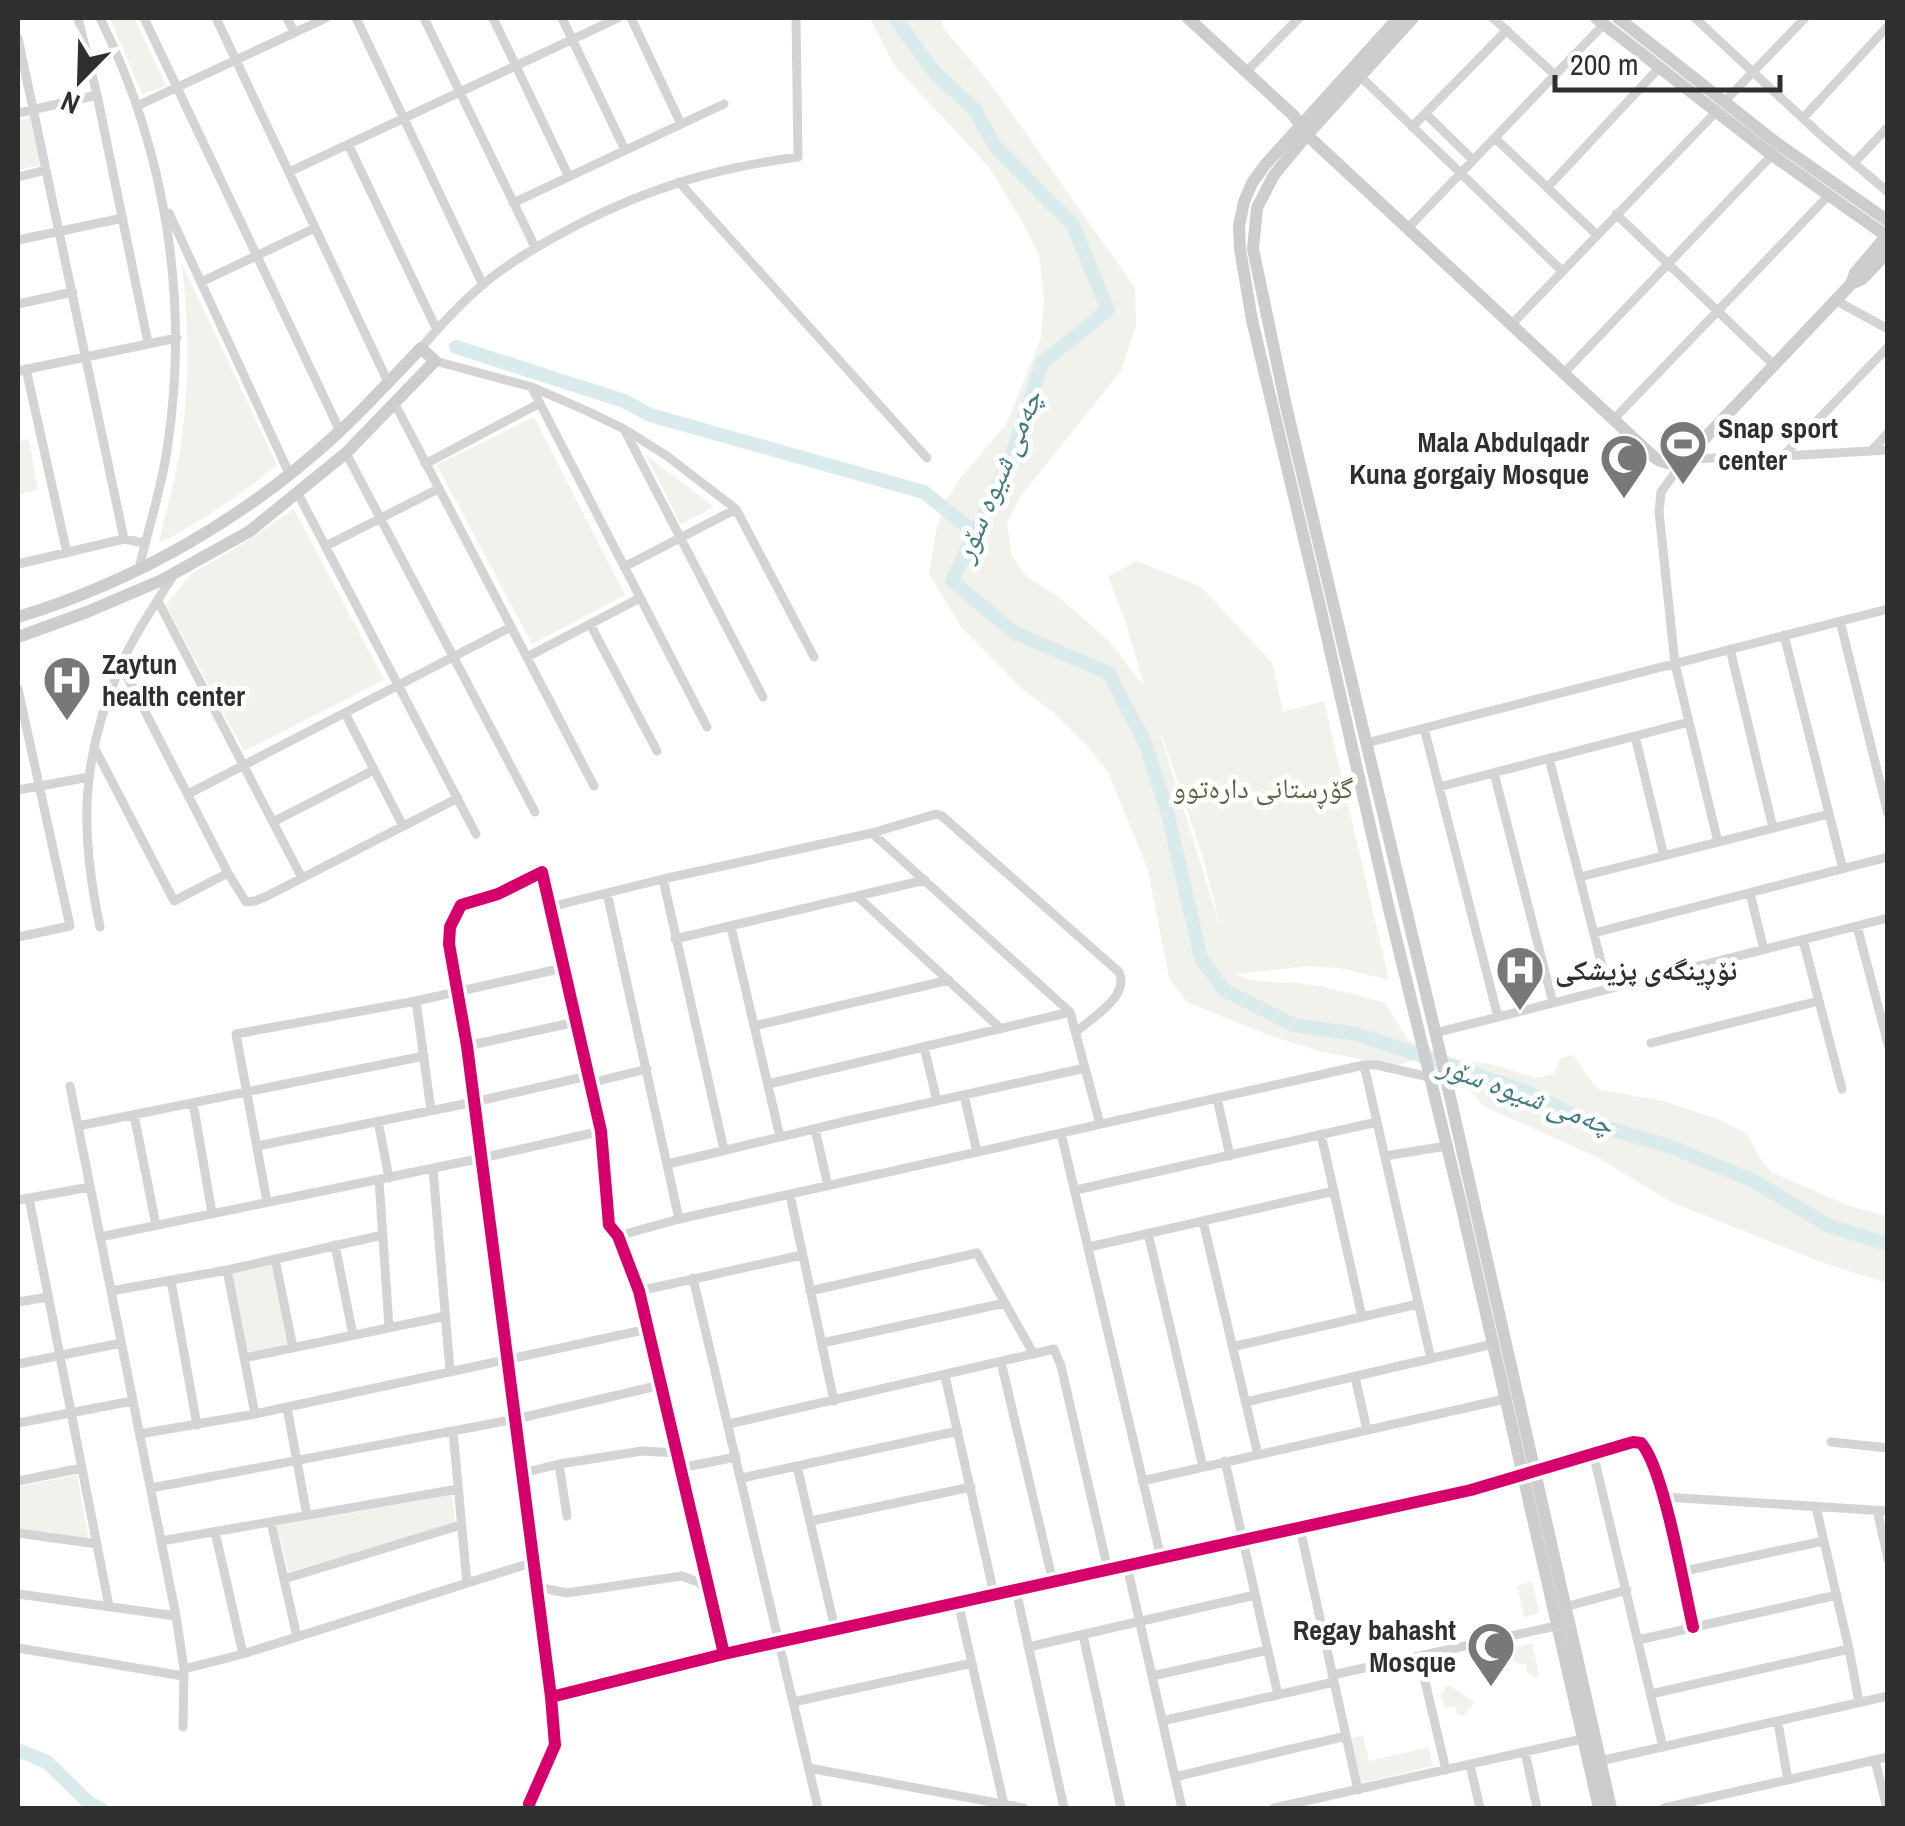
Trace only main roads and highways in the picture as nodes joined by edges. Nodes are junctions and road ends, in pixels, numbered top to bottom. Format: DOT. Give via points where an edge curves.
graph roads {
  1 [pos="1398,18"];
  2 [pos="1413,18"];
  3 [pos="1618,18"];
  4 [pos="1196,20"];
  5 [pos="1600,21"];
  6 [pos="1720,107"];
  7 [pos="1304,129"];
  8 [pos="1888,218"];
  9 [pos="1865,222"];
  10 [pos="1887,236"];
  11 [pos="1882,254"];
  12 [pos="238,511"];
  13 [pos="250,531"];
  14 [pos="1323,589"];
  15 [pos="18,616"];
  16 [pos="18,637"];
  17 [pos="1528,1474"];
  18 [pos="1598,1808"];
  19 [pos="1612,1808"];
  1 -- 7 [label="main road"];
  2 -- 7 [label="main road"];
  3 -- 6 [label="main road"];
  4 -- 7 [label="main road"];
  5 -- 6 [label="main road"];
  6 -- 8 [label="main road"];
  6 -- 9 [label="main road" via="1772,156"];
  7 -- 11 [label="main road" via="1662,462 1685,459"];
  7 -- 14 [label="main road" via="1257,208 1253,250"];
  9 -- 10 [label="main road"];
  9 -- 11 [label="main road" via="1879,235"];
  10 -- 11 [label="main road"];
  12 -- 13 [label="main road"];
  12 -- 13 [label="main road" via="340,431 420,348 435,362 346,452"];
  12 -- 15 [label="main road" via="139,569"];
  13 -- 16 [label="main road" via="174,573"];
  14 -- 17 [label="main road" via="1439,1048"];
  14 -- 17 [label="main road" via="1419,1038"];
  17 -- 18 [label="main road"];
  17 -- 19 [label="main road"];
}
